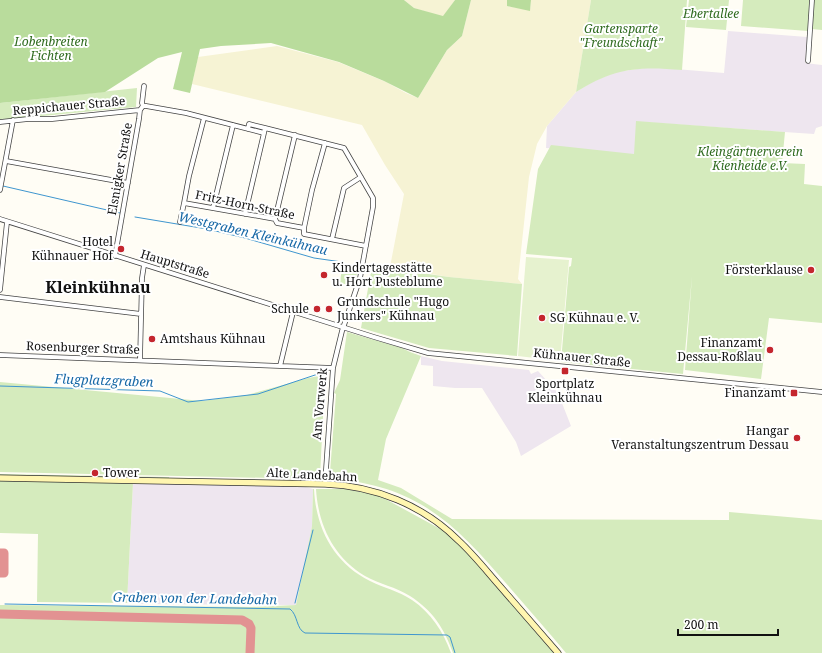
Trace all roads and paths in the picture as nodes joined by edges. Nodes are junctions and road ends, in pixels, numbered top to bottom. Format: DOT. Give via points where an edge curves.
graph roads {
  1 [pos="812,0"];
  2 [pos="808,61"];
  3 [pos="144,86"];
  4 [pos="141,108"];
  5 [pos="204,118"];
  6 [pos="13,120"];
  7 [pos="0,122"];
  8 [pos="233,125"];
  9 [pos="265,130"];
  10 [pos="295,135"];
  11 [pos="325,143"];
  12 [pos="6,161"];
  13 [pos="361,177"];
  14 [pos="128,183"];
  15 [pos="0,190"];
  16 [pos="184,203"];
  17 [pos="213,208"];
  18 [pos="245,214"];
  19 [pos="0,219"];
  20 [pos="275,219"];
  21 [pos="7,222"];
  22 [pos="180,222"];
  23 [pos="304,228"];
  24 [pos="332,239"];
  25 [pos="366,246"];
  26 [pos="115,256"];
  27 [pos="144,265"];
  28 [pos="0,290"];
  29 [pos="0,298"];
  30 [pos="0,301"];
  31 [pos="293,312"];
  32 [pos="141,314"];
  33 [pos="343,327"];
  34 [pos="0,355"];
  35 [pos="140,360"];
  36 [pos="280,366"];
  37 [pos="333,368"];
  38 [pos="822,392"];
  39 [pos="0,478"];
  40 [pos="325,484"];
  41 [pos="558,653"];
  1 -- 2 [label="street"];
  3 -- 4 [label="street, Elsnigker Straße"];
  4 -- 5 [label="street, Reppichauer Straße" via="146,106"];
  4 -- 6 [label="street, Reppichauer Straße" via="52,119"];
  4 -- 14 [label="street, Elsnigker Straße"];
  5 -- 8 [label="street, Reppichauer Straße"];
  5 -- 16 [label="street, Fritz-Horn-Straße"];
  6 -- 7 [label="street, Reppichauer Straße"];
  6 -- 12 [label="street"];
  8 -- 9 [label="street, Reppichauer Straße"];
  8 -- 17 [label="street"];
  9 -- 10 [label="street, Reppichauer Straße"];
  9 -- 18 [label="street"];
  10 -- 11 [label="street, Reppichauer Straße"];
  10 -- 20 [label="street"];
  11 -- 13 [label="street, Am Vorwerk" via="345,149"];
  11 -- 23 [label="street"];
  12 -- 14 [label="street"];
  12 -- 15 [label="street"];
  13 -- 24 [label="street" via="344,188"];
  13 -- 25 [label="street, Am Vorwerk" via="374,202"];
  14 -- 26 [label="street, Elsnigker Straße"];
  16 -- 17 [label="street, Fritz-Horn-Straße"];
  16 -- 22 [label="street, Fritz-Horn-Straße"];
  17 -- 18 [label="street, Fritz-Horn-Straße"];
  18 -- 20 [label="street, Fritz-Horn-Straße"];
  19 -- 21 [label="street, Hauptstraße"];
  20 -- 23 [label="street, Fritz-Horn-Straße" via="277,223"];
  21 -- 26 [label="street, Hauptstraße"];
  21 -- 28 [label="street"];
  23 -- 24 [label="street, Fritz-Horn-Straße" via="304,234"];
  24 -- 25 [label="street, Fritz-Horn-Straße"];
  25 -- 33 [label="street, Am Vorwerk" via="359,282"];
  26 -- 27 [label="street, Hauptstraße"];
  27 -- 31 [label="street, Hauptstraße"];
  27 -- 32 [label="street"];
  29 -- 30 [label="street"];
  29 -- 32 [label="street"];
  31 -- 33 [label="street, Hauptstraße"];
  31 -- 36 [label="street"];
  32 -- 35 [label="street"];
  33 -- 37 [label="street, Am Vorwerk"];
  33 -- 38 [label="street, Kühnauer Straße" via="414,350 442,355"];
  34 -- 35 [label="street, Rosenburger Straße"];
  35 -- 36 [label="street, Rosenburger Straße"];
  36 -- 37 [label="street, Rosenburger Straße"];
  37 -- 40 [label="street, Am Vorwerk"];
  39 -- 40 [label="main road, Alte Landebahn"];
  40 -- 41 [label="main road, Alte Landebahn" via="351,486 384,495 415,508 440,524 474,556"];
}
